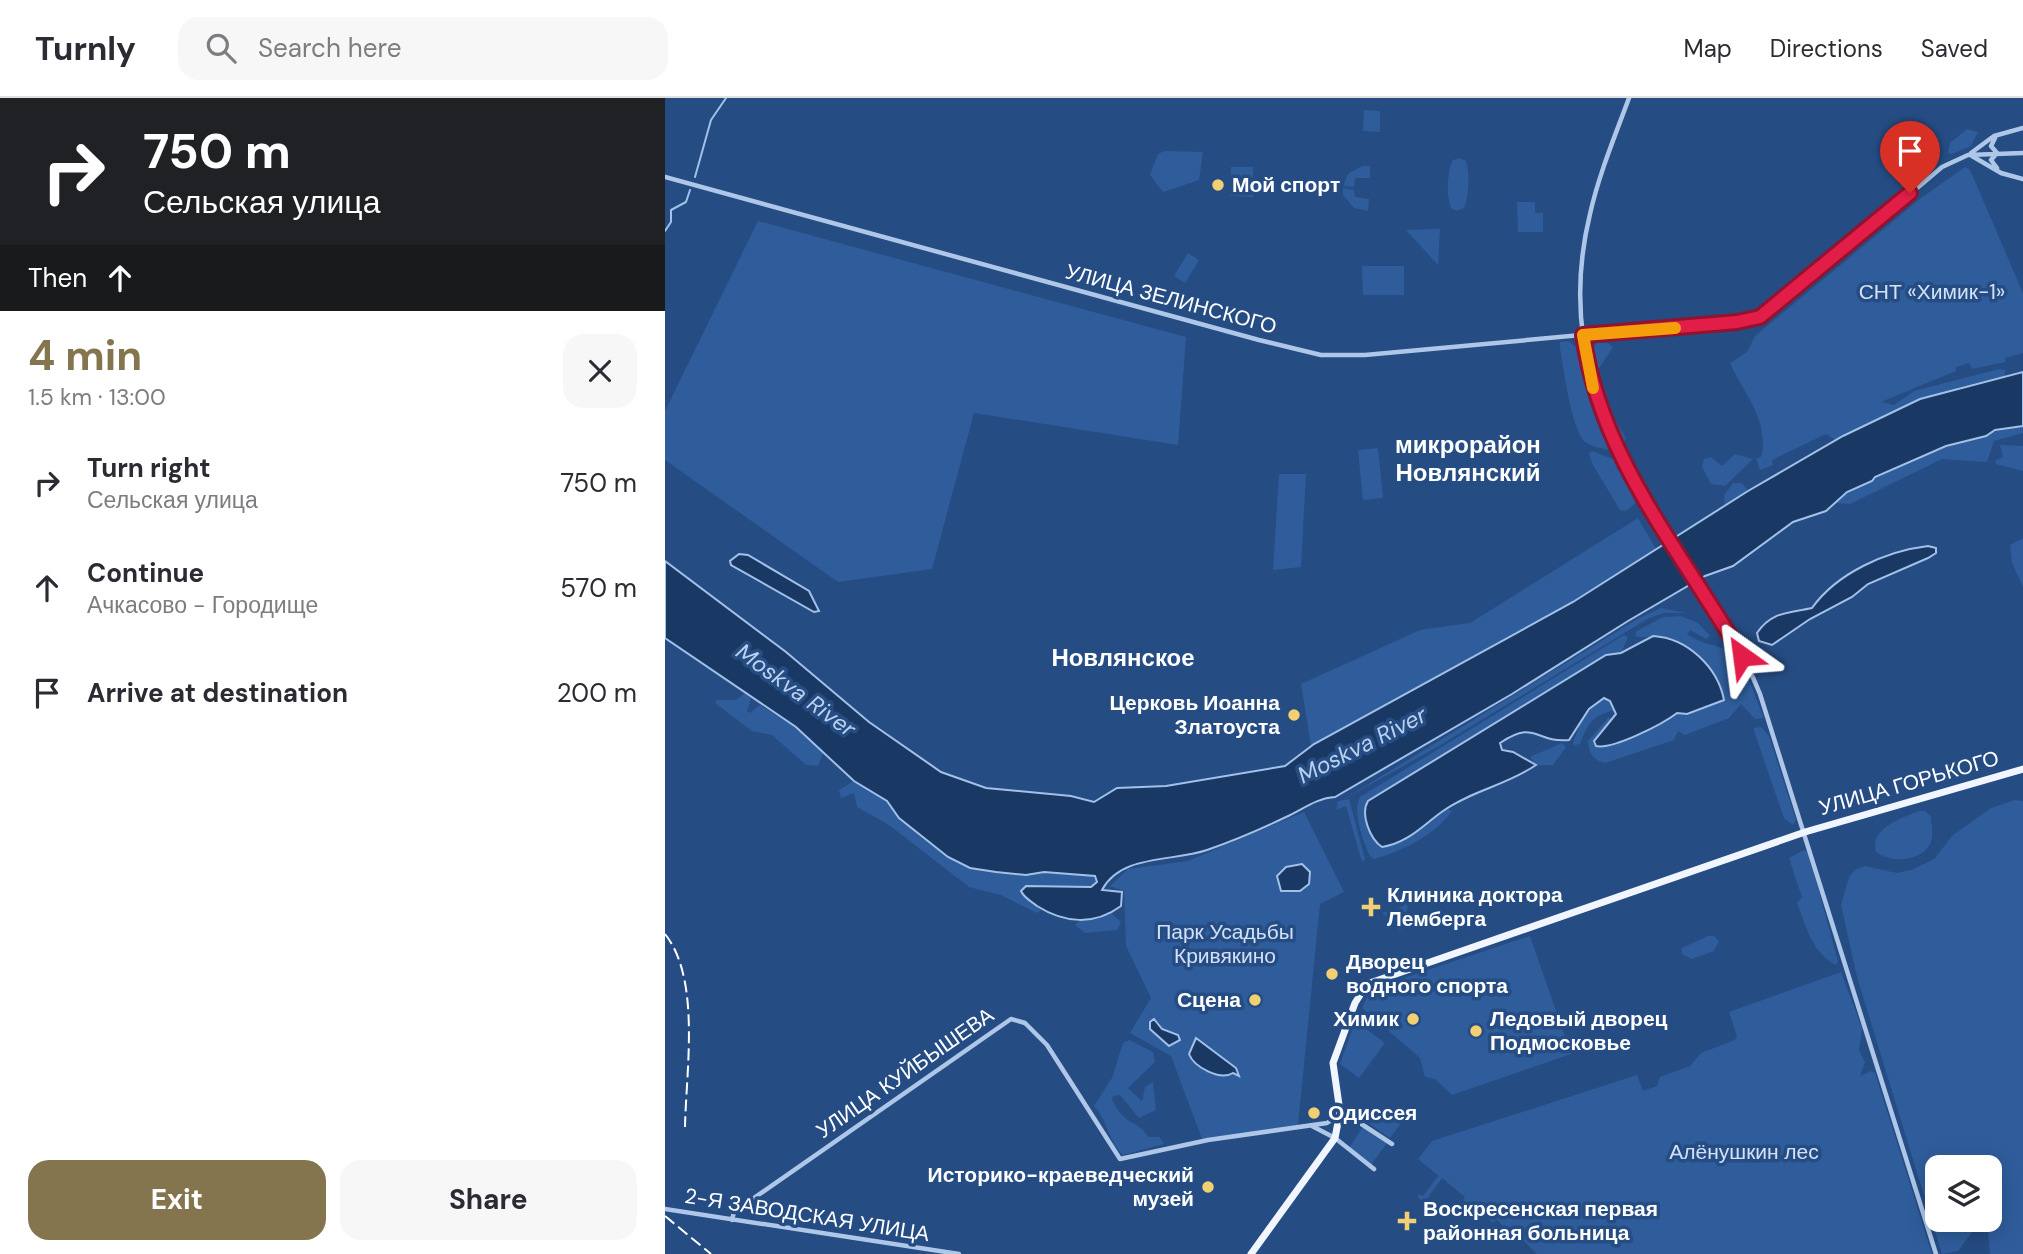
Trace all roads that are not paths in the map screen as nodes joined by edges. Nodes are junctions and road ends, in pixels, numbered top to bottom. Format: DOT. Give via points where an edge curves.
graph roads {
  1 [pos="1629,98"];
  2 [pos="2023,129"];
  3 [pos="1998,153"];
  4 [pos="2023,153"];
  5 [pos="1968,155"];
  6 [pos="665,177"];
  7 [pos="2023,178"];
  8 [pos="1583,335"];
  9 [pos="2023,769"];
  10 [pos="1805,832"];
  11 [pos="1340,1112"];
  12 [pos="1312,1125"];
  13 [pos="1335,1138"];
  14 [pos="1392,1144"];
  15 [pos="1374,1170"];
  16 [pos="665,1209"];
  17 [pos="732,1220"];
  18 [pos="960,1254"];
  19 [pos="1251,1254"];
  20 [pos="1935,1254"];
  1 -- 8 [label="street" via="1600,176 1586,231 1579,312"];
  2 -- 3 [label="street" via="1994,139 1991,146"];
  2 -- 5 [label="street, УЛИЦА ЗЕЛИНСКОГО" via="1994,136"];
  3 -- 4 [label="street"];
  3 -- 5 [label="street"];
  3 -- 7 [label="street" via="1992,158 1994,166"];
  5 -- 7 [label="street" via="2001,173"];
  5 -- 8 [label="street, УЛИЦА ЗЕЛИНСКОГО" via="1942,167 1769,313 1755,319"];
  6 -- 8 [label="street, УЛИЦА ЗЕЛИНСКОГО" via="1321,355"];
  8 -- 10 [label="street" via="1600,412 1619,457 1729,634 1760,694"];
  9 -- 10 [label="main road, УЛИЦА ГОРЬКОГО"];
  10 -- 11 [label="main road, УЛИЦА ГОРЬКОГО" via="1384,977 1361,990 1333,1063"];
  10 -- 20 [label="street"];
  11 -- 12 [label="street" via="1330,1122"];
  11 -- 13 [label="main road, УЛИЦА ГОРЬКОГО"];
  11 -- 14 [label="street"];
  12 -- 13 [label="street"];
  12 -- 17 [label="street, УЛИЦА КУЙБЫШЕВА" via="1120,1159 1047,1045 1025,1023 1011,1019 734,1212"];
  13 -- 15 [label="street"];
  13 -- 19 [label="main road"];
  16 -- 17 [label="street, 2-Я ЗАВОДСКАЯ УЛИЦА"];
  17 -- 18 [label="street, 2-Я ЗАВОДСКАЯ УЛИЦА"];
}
